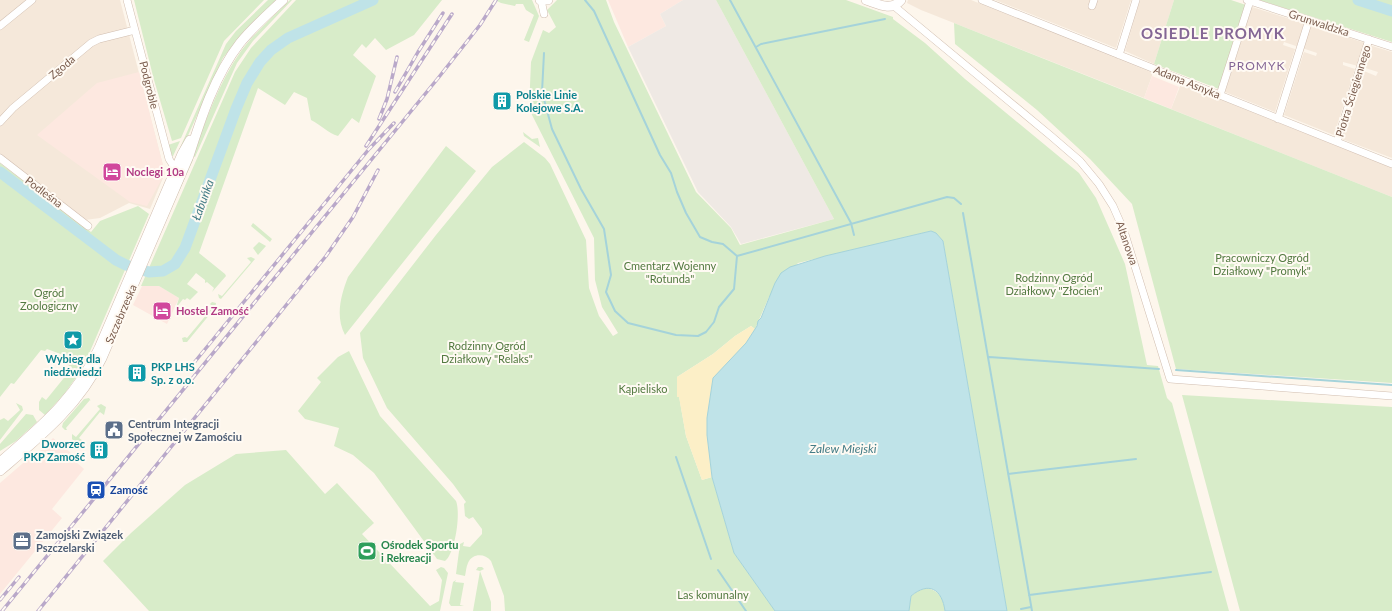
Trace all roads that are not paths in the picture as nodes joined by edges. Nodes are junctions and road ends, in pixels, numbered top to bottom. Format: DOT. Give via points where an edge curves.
graph roads {
  1 [pos="32,0"];
  2 [pos="127,0"];
  3 [pos="283,0"];
  4 [pos="541,0"];
  5 [pos="548,0"];
  6 [pos="866,0"];
  7 [pos="982,0"];
  8 [pos="1136,0"];
  9 [pos="1249,1"];
  10 [pos="897,3"];
  11 [pos="544,14"];
  12 [pos="1309,20"];
  13 [pos="0,26"];
  14 [pos="135,30"];
  15 [pos="1368,39"];
  16 [pos="1392,47"];
  17 [pos="1119,55"];
  18 [pos="1220,95"];
  19 [pos="1278,118"];
  20 [pos="0,122"];
  21 [pos="1337,142"];
  22 [pos="0,158"];
  23 [pos="1392,164"];
  24 [pos="180,169"];
  25 [pos="88,226"];
  26 [pos="131,283"];
  27 [pos="1392,396"];
  28 [pos="0,462"];
  29 [pos="0,471"];
  1 -- 13 [label="street"];
  2 -- 14 [label="street, Podgroble"];
  3 -- 24 [label="street, Szczebrzeska" via="233,53 219,77"];
  4 -- 5 [label="street"];
  4 -- 11 [label="street"];
  6 -- 10 [label="street, Altanowa" via="887,7"];
  7 -- 17 [label="street, Adama Asnyka"];
  8 -- 17 [label="street"];
  9 -- 12 [label="street, Grunwaldzka"];
  9 -- 18 [label="street"];
  10 -- 27 [label="street, Altanowa" via="1080,161 1095,179 1113,206 1124,231 1170,379"];
  12 -- 15 [label="street, Grunwaldzka"];
  12 -- 19 [label="street"];
  14 -- 20 [label="street, Zgoda" via="91,43 13,108"];
  14 -- 24 [label="street, Podgroble" via="166,152 170,162"];
  15 -- 16 [label="street, Grunwaldzka"];
  15 -- 21 [label="street, Piotra Ściegiennego"];
  17 -- 18 [label="street, Adama Asnyka"];
  18 -- 19 [label="street, Adama Asnyka"];
  19 -- 21 [label="street, Adama Asnyka"];
  21 -- 23 [label="street, Adama Asnyka"];
  22 -- 25 [label="street, Podleśna"];
  24 -- 26 [label="street, Szczebrzeska"];
  26 -- 28 [label="street, Szczebrzeska" via="94,359 75,390 50,418"];
  26 -- 29 [label="street, Szczebrzeska" via="102,358 82,392 59,420"];
}
